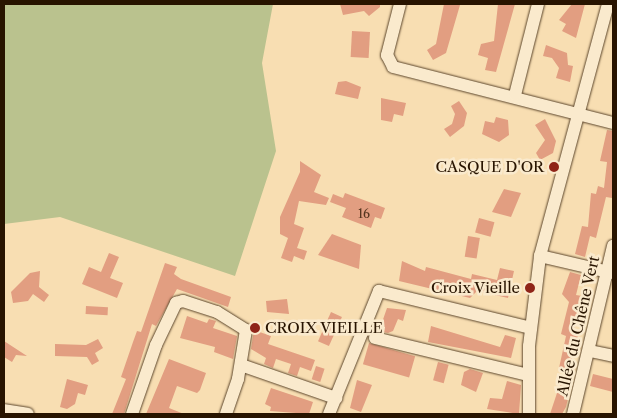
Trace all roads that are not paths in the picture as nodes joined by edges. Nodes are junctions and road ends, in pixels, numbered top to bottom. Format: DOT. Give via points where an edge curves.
graph roads {
  1 [pos="400,4"];
  2 [pos="538,4"];
  3 [pos="608,4"];
  4 [pos="515,95"];
  5 [pos="579,111"];
  6 [pos="613,123"];
  7 [pos="613,246"];
  8 [pos="540,256"];
  9 [pos="610,272"];
  10 [pos="531,328"];
  11 [pos="375,338"];
  12 [pos="590,351"];
  13 [pos="613,356"];
  14 [pos="241,365"];
  15 [pos="528,375"];
  16 [pos="336,398"];
  17 [pos="4,410"];
  18 [pos="28,414"];
  19 [pos="132,414"];
  20 [pos="226,414"];
  21 [pos="329,414"];
  22 [pos="529,414"];
  23 [pos="573,414"];
  1 -- 4 [label="street" via="387,55 392,67"];
  2 -- 4 [label="street"];
  3 -- 5 [label="street"];
  4 -- 5 [label="street"];
  5 -- 6 [label="street"];
  5 -- 8 [label="street"];
  7 -- 9 [label="street, Allée du Chêne Vert"];
  8 -- 9 [label="street"];
  8 -- 10 [label="street"];
  9 -- 12 [label="street, Allée du Chêne Vert"];
  10 -- 15 [label="street"];
  10 -- 16 [label="street" via="379,291"];
  11 -- 15 [label="street"];
  12 -- 13 [label="street"];
  12 -- 23 [label="street, Allée du Chêne Vert"];
  14 -- 16 [label="street"];
  14 -- 19 [label="street" via="246,330 217,312 183,301 176,303"];
  14 -- 20 [label="street"];
  15 -- 22 [label="street"];
  16 -- 21 [label="street"];
  17 -- 18 [label="street"];
}
